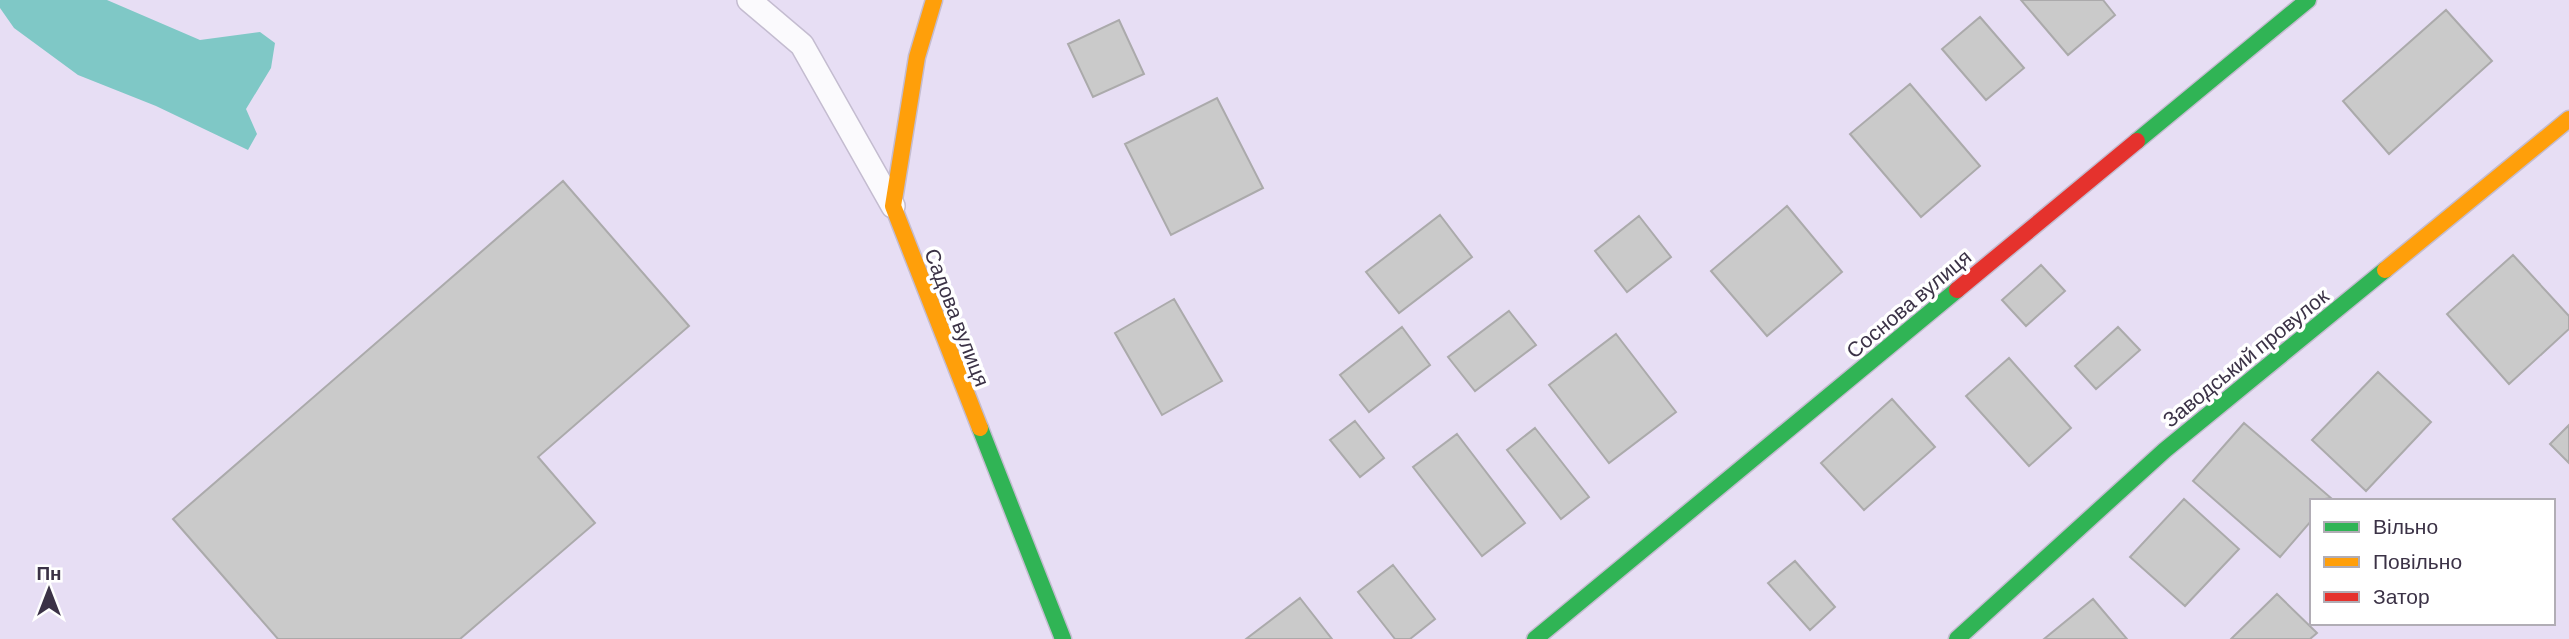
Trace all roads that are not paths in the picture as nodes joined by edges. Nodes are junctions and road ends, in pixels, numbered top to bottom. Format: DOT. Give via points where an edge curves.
graph roads {
  1 [pos="749,0"];
  2 [pos="934,0"];
  3 [pos="2308,0"];
  4 [pos="2569,119"];
  5 [pos="892,206"];
  6 [pos="1063,639"];
  7 [pos="1535,639"];
  8 [pos="1957,639"];
  1 -- 5 [label="lane" via="802,45"];
  2 -- 5 [label="street" via="917,57"];
  3 -- 7 [label="street, Соснова вулиця"];
  4 -- 8 [label="street, Заводський провулок" via="2165,450"];
  5 -- 6 [label="street, Садова вулиця"];
}
